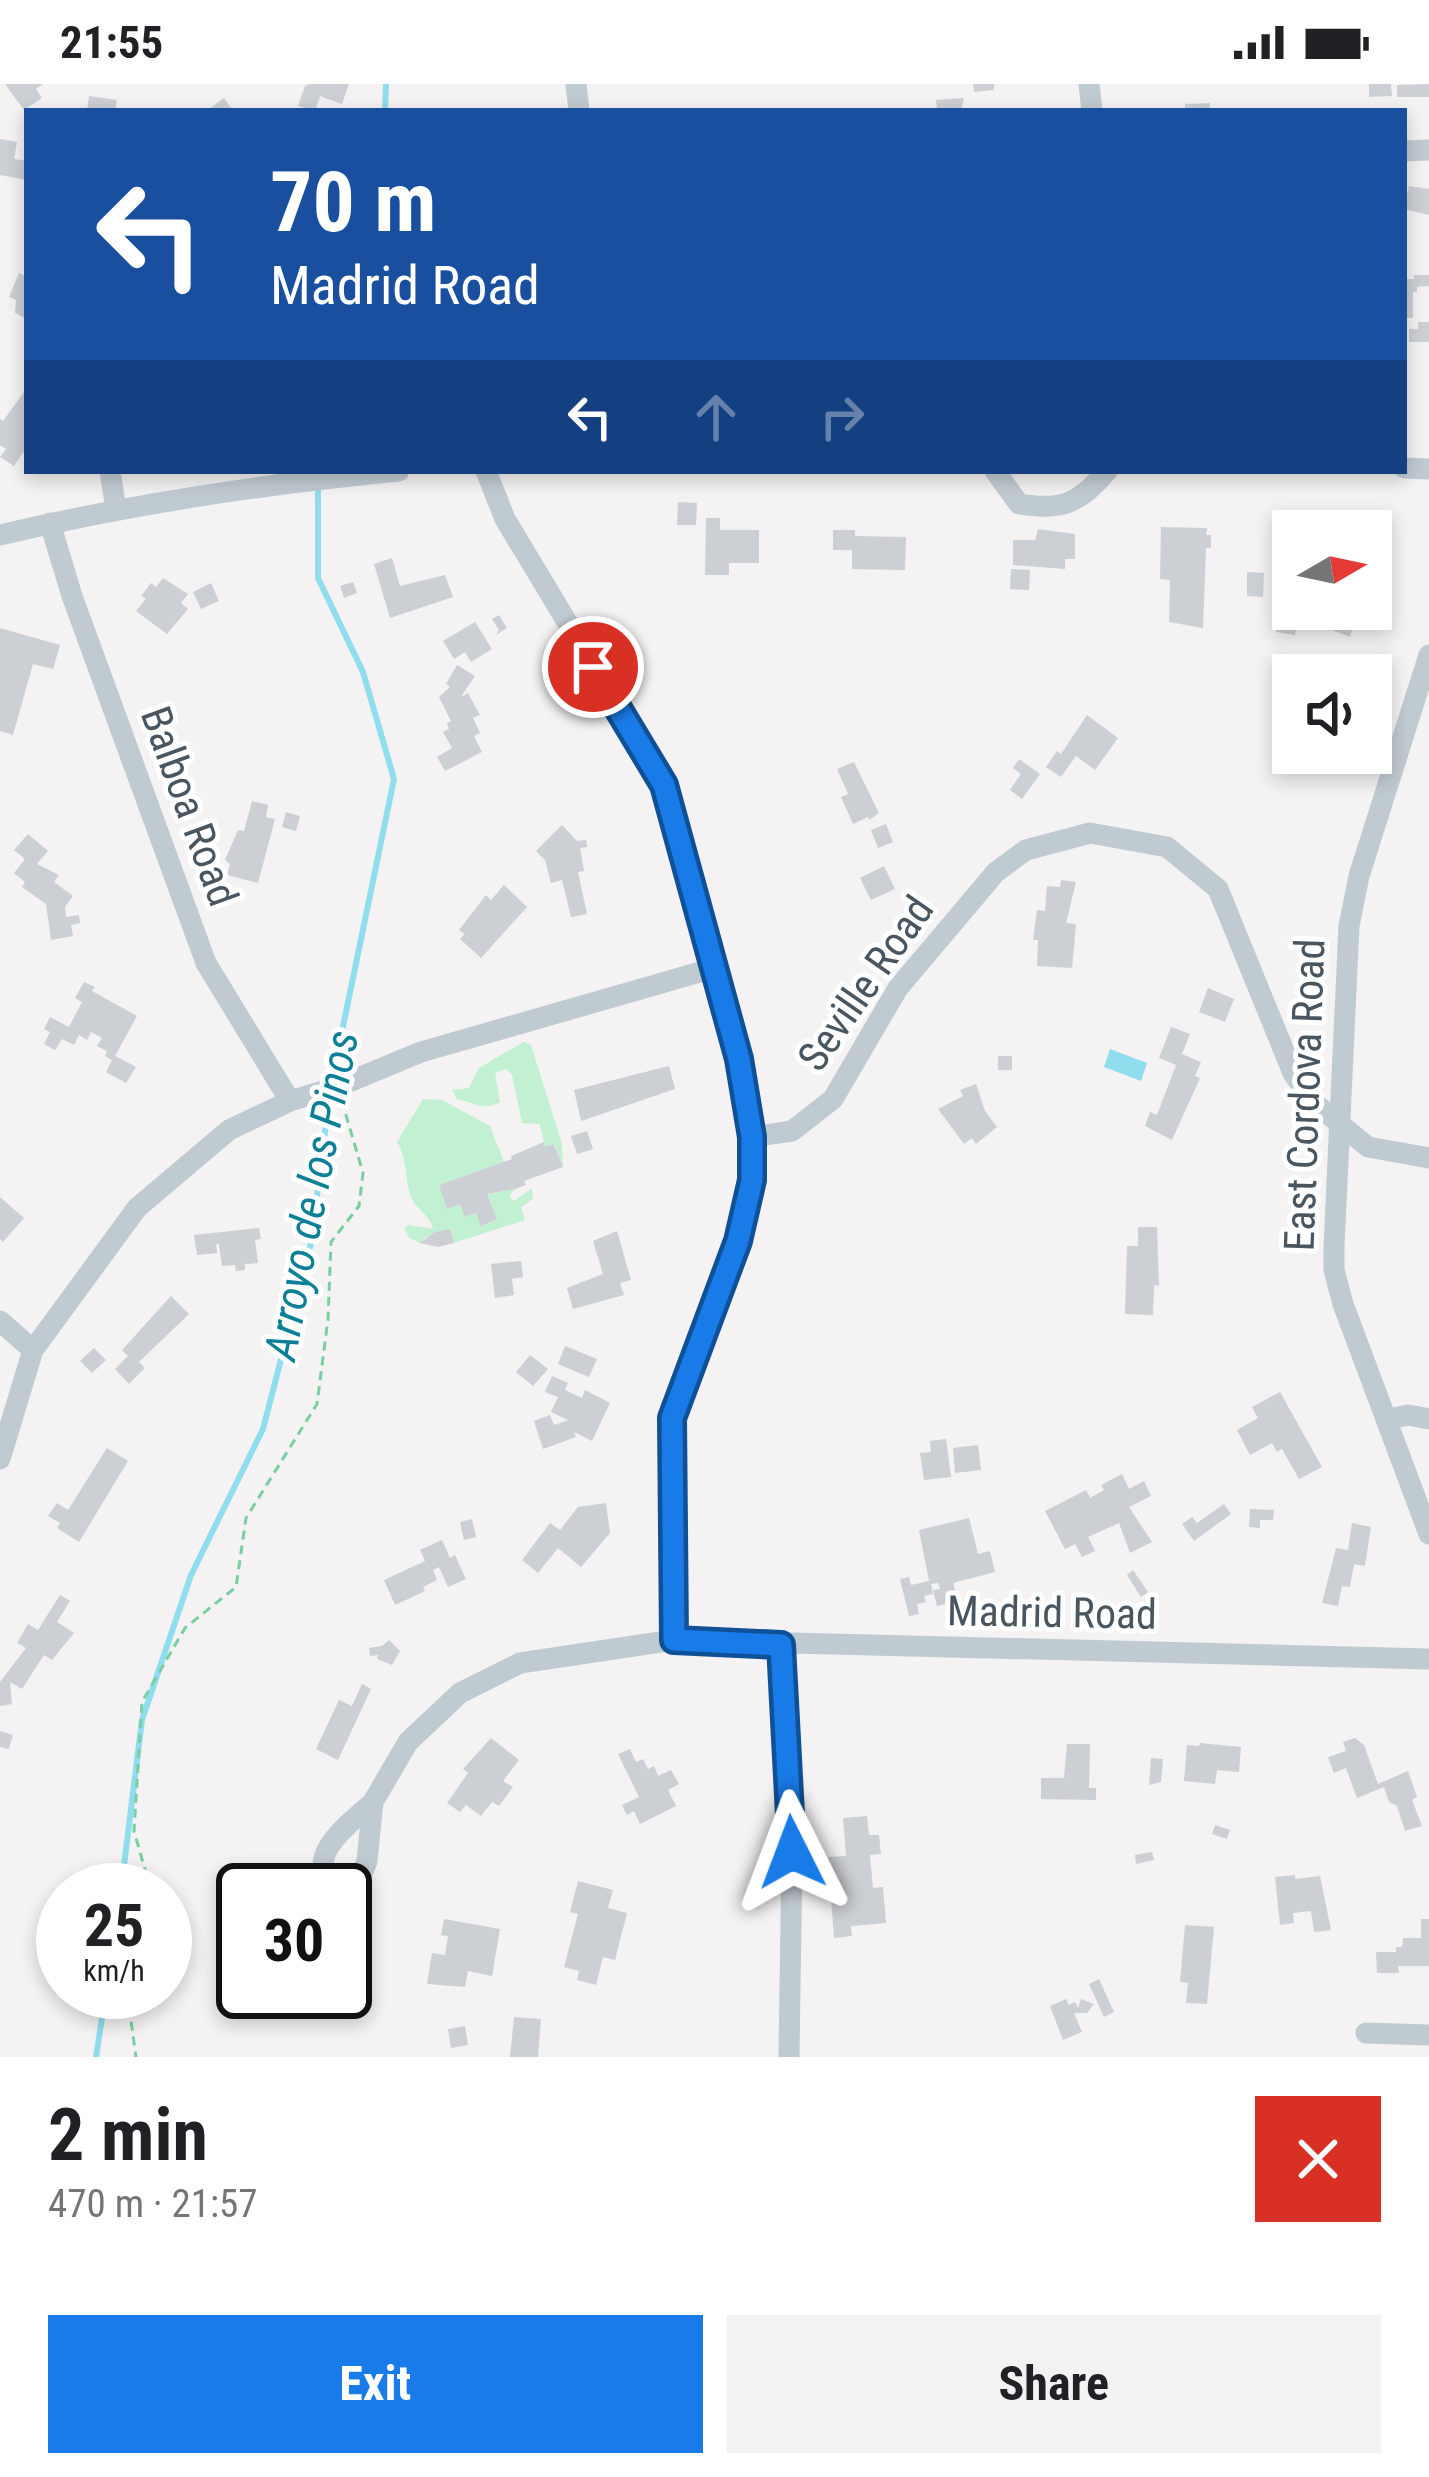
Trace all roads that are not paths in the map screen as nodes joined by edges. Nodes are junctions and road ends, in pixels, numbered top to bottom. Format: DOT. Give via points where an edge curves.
graph roads {
  1 [pos="110,474"];
  2 [pos="365,474"];
  3 [pos="487,474"];
  4 [pos="997,474"];
  5 [pos="1105,474"];
  6 [pos="116,510"];
  7 [pos="50,523"];
  8 [pos="0,535"];
  9 [pos="1429,655"];
  10 [pos="714,968"];
  11 [pos="290,1101"];
  12 [pos="1339,1126"];
  13 [pos="752,1137"];
  14 [pos="1429,1158"];
  15 [pos="0,1321"];
  16 [pos="34,1350"];
  17 [pos="1429,1419"];
  18 [pos="1386,1420"];
  19 [pos="0,1459"];
  20 [pos="1429,1534"];
  21 [pos="674,1640"];
  22 [pos="781,1645"];
  23 [pos="1429,1658"];
  24 [pos="373,1802"];
  25 [pos="1366,2033"];
  26 [pos="1429,2035"];
  27 [pos="789,2057"];
  1 -- 6 [label="street"];
  2 -- 6 [label="street"];
  3 -- 10 [label="street" via="505,519 664,785"];
  4 -- 5 [label="street" via="1019,505 1055,510"];
  6 -- 7 [label="street"];
  7 -- 8 [label="street"];
  7 -- 11 [label="street, Balboa Road" via="206,963"];
  9 -- 12 [label="street, East Cordova Road" via="1354,898"];
  10 -- 11 [label="street" via="422,1052"];
  10 -- 13 [label="street"];
  11 -- 16 [label="street" via="230,1130 137,1208"];
  12 -- 13 [label="street, Seville Road" via="1293,1073 1218,889 1167,847 1090,833 1026,850 996,872 898,988 833,1099 793,1131"];
  12 -- 14 [label="street, Seville Road" via="1369,1147"];
  12 -- 18 [label="street, East Cordova Road" via="1334,1270"];
  13 -- 21 [label="street" via="738,1241 672,1418"];
  15 -- 16 [label="street"];
  16 -- 19 [label="street"];
  17 -- 18 [label="street"];
  18 -- 20 [label="street, East Cordova Road"];
  21 -- 22 [label="street, Madrid Road"];
  21 -- 24 [label="street, Madrid Road" via="520,1663 490,1676 432,1715"];
  22 -- 23 [label="street, Madrid Road"];
  22 -- 27 [label="street" via="792,1852"];
  25 -- 26 [label="street"];
}
